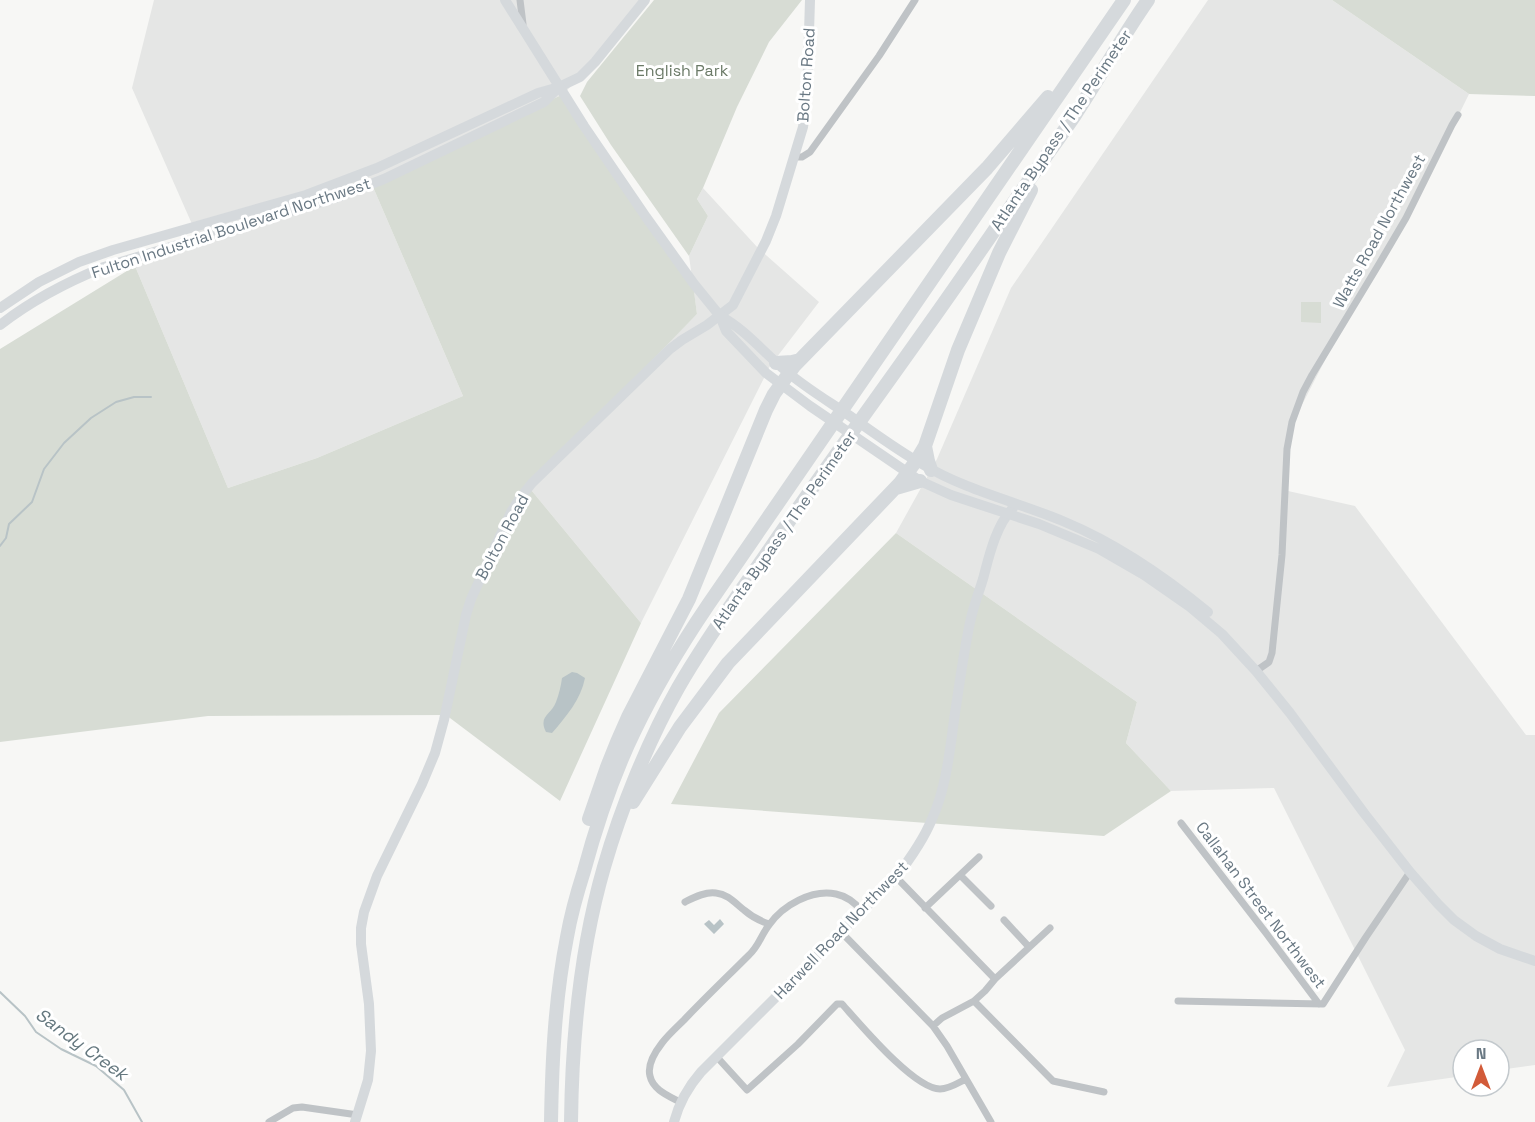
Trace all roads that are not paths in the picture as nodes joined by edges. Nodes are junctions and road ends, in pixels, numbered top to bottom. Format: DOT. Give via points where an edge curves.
graph roads {
  1 [pos="506,0"];
  2 [pos="519,0"];
  3 [pos="645,0"];
  4 [pos="810,0"];
  5 [pos="915,0"];
  6 [pos="1124,0"];
  7 [pos="1148,0"];
  8 [pos="524,30"];
  9 [pos="1094,43"];
  10 [pos="559,87"];
  11 [pos="1458,115"];
  12 [pos="1074,117"];
  13 [pos="795,157"];
  14 [pos="0,308"];
  15 [pos="720,315"];
  16 [pos="0,325"];
  17 [pos="800,360"];
  18 [pos="776,363"];
  19 [pos="784,379"];
  20 [pos="925,446"];
  21 [pos="916,461"];
  22 [pos="931,470"];
  23 [pos="908,473"];
  24 [pos="920,481"];
  25 [pos="894,489"];
  26 [pos="1016,505"];
  27 [pos="1007,514"];
  28 [pos="1259,670"];
  29 [pos="1181,823"];
  30 [pos="616,830"];
  31 [pos="979,856"];
  32 [pos="1410,872"];
  33 [pos="960,875"];
  34 [pos="896,877"];
  35 [pos="685,902"];
  36 [pos="990,906"];
  37 [pos="926,908"];
  38 [pos="573,909"];
  39 [pos="862,911"];
  40 [pos="1004,920"];
  41 [pos="769,924"];
  42 [pos="1050,928"];
  43 [pos="841,932"];
  44 [pos="1029,947"];
  45 [pos="1535,961"];
  46 [pos="995,979"];
  47 [pos="974,1001"];
  48 [pos="1178,1001"];
  49 [pos="1319,1004"];
  50 [pos="933,1026"];
  51 [pos="716,1056"];
  52 [pos="966,1079"];
  53 [pos="1104,1092"];
  54 [pos="681,1102"];
  55 [pos="356,1119"];
  56 [pos="269,1122"];
  57 [pos="551,1122"];
  58 [pos="571,1122"];
  59 [pos="674,1122"];
  60 [pos="991,1122"];
  1 -- 8 [label="main road"];
  2 -- 8 [label="street"];
  3 -- 10 [label="main road, Fulton Industrial Boulevard Northwest" via="595,62 580,77"];
  4 -- 13 [label="main road, Bolton Road" via="807,98"];
  5 -- 13 [label="street" via="810,152"];
  6 -- 9 [label="highway, Atlanta Bypass / The Perimeter"];
  7 -- 12 [label="highway, Atlanta Bypass / The Perimeter"];
  8 -- 10 [label="main road"];
  9 -- 17 [label="highway" via="987,168"];
  9 -- 38 [label="highway, Atlanta Bypass / The Perimeter" via="673,660 634,732 615,778"];
  10 -- 14 [label="main road, Fulton Industrial Boulevard Northwest" via="538,93 377,168 306,195 79,262"];
  10 -- 15 [label="main road" via="671,252"];
  10 -- 16 [label="main road, Fulton Industrial Boulevard Northwest" via="544,102 384,179 338,197 104,267 32,302"];
  11 -- 28 [label="street, Watts Road Northwest" via="1406,218 1303,392 1292,422 1272,653 1269,662"];
  12 -- 20 [label="highway" via="999,253 958,350"];
  12 -- 30 [label="highway, Atlanta Bypass / The Perimeter" via="700,652 655,733"];
  13 -- 15 [label="main road, Bolton Road" via="766,241 734,305"];
  15 -- 18 [label="main road" via="734,323"];
  15 -- 19 [label="main road" via="726,331 766,373"];
  15 -- 55 [label="main road, Bolton Road" via="670,349 532,483 512,512 478,582 466,615 435,753 363,912 361,944 371,1051 368,1080"];
  17 -- 18 [label="highway"];
  17 -- 19 [label="highway"];
  18 -- 19 [label="main road"];
  19 -- 21 [label="main road" via="818,394"];
  19 -- 23 [label="main road" via="810,406"];
  19 -- 38 [label="highway" via="766,410 689,598 607,767 589,821"];
  20 -- 21 [label="highway"];
  20 -- 22 [label="highway"];
  21 -- 22 [label="main road"];
  21 -- 23 [label="highway"];
  22 -- 26 [label="main road"];
  23 -- 24 [label="main road"];
  23 -- 25 [label="highway"];
  24 -- 25 [label="highway"];
  24 -- 27 [label="main road"];
  25 -- 30 [label="highway" via="728,663 680,727"];
  26 -- 27 [label="main road, Harwell Road Northwest"];
  26 -- 28 [label="main road" via="1084,530 1138,560 1213,617 1244,647"];
  27 -- 28 [label="main road" via="1076,539 1144,575 1206,620"];
  27 -- 34 [label="main road, Harwell Road Northwest" via="998,530 972,617 940,797 923,838"];
  28 -- 32 [label="main road"];
  29 -- 49 [label="street, Callahan Street Northwest"];
  30 -- 58 [label="highway, Atlanta Bypass / The Perimeter" via="599,882 582,968 573,1036"];
  31 -- 33 [label="street"];
  32 -- 45 [label="main road" via="1454,920 1476,936"];
  32 -- 49 [label="street" via="1323,1004"];
  33 -- 36 [label="street"];
  33 -- 37 [label="street"];
  34 -- 37 [label="street"];
  34 -- 39 [label="main road, Harwell Road Northwest"];
  35 -- 41 [label="street" via="718,892"];
  37 -- 46 [label="street"];
  38 -- 57 [label="highway, Atlanta Bypass / The Perimeter" via="556,1015"];
  39 -- 41 [label="street" via="838,894 811,895 787,907"];
  39 -- 43 [label="main road, Harwell Road Northwest"];
  40 -- 44 [label="street"];
  41 -- 54 [label="street" via="757,948 662,1042 651,1062 654,1085"];
  42 -- 44 [label="street"];
  43 -- 50 [label="street"];
  43 -- 51 [label="main road, Harwell Road Northwest"];
  44 -- 46 [label="street"];
  46 -- 47 [label="street"];
  47 -- 50 [label="street"];
  47 -- 53 [label="street" via="1053,1081"];
  48 -- 49 [label="street"];
  50 -- 52 [label="street"];
  51 -- 52 [label="street" via="747,1090 837,1004 842,1004 918,1081 942,1089"];
  51 -- 54 [label="main road, Harwell Road Northwest" via="700,1072"];
  52 -- 60 [label="street"];
  54 -- 59 [label="main road, Harwell Road Northwest"];
  55 -- 56 [label="street" via="302,1107"];
}
